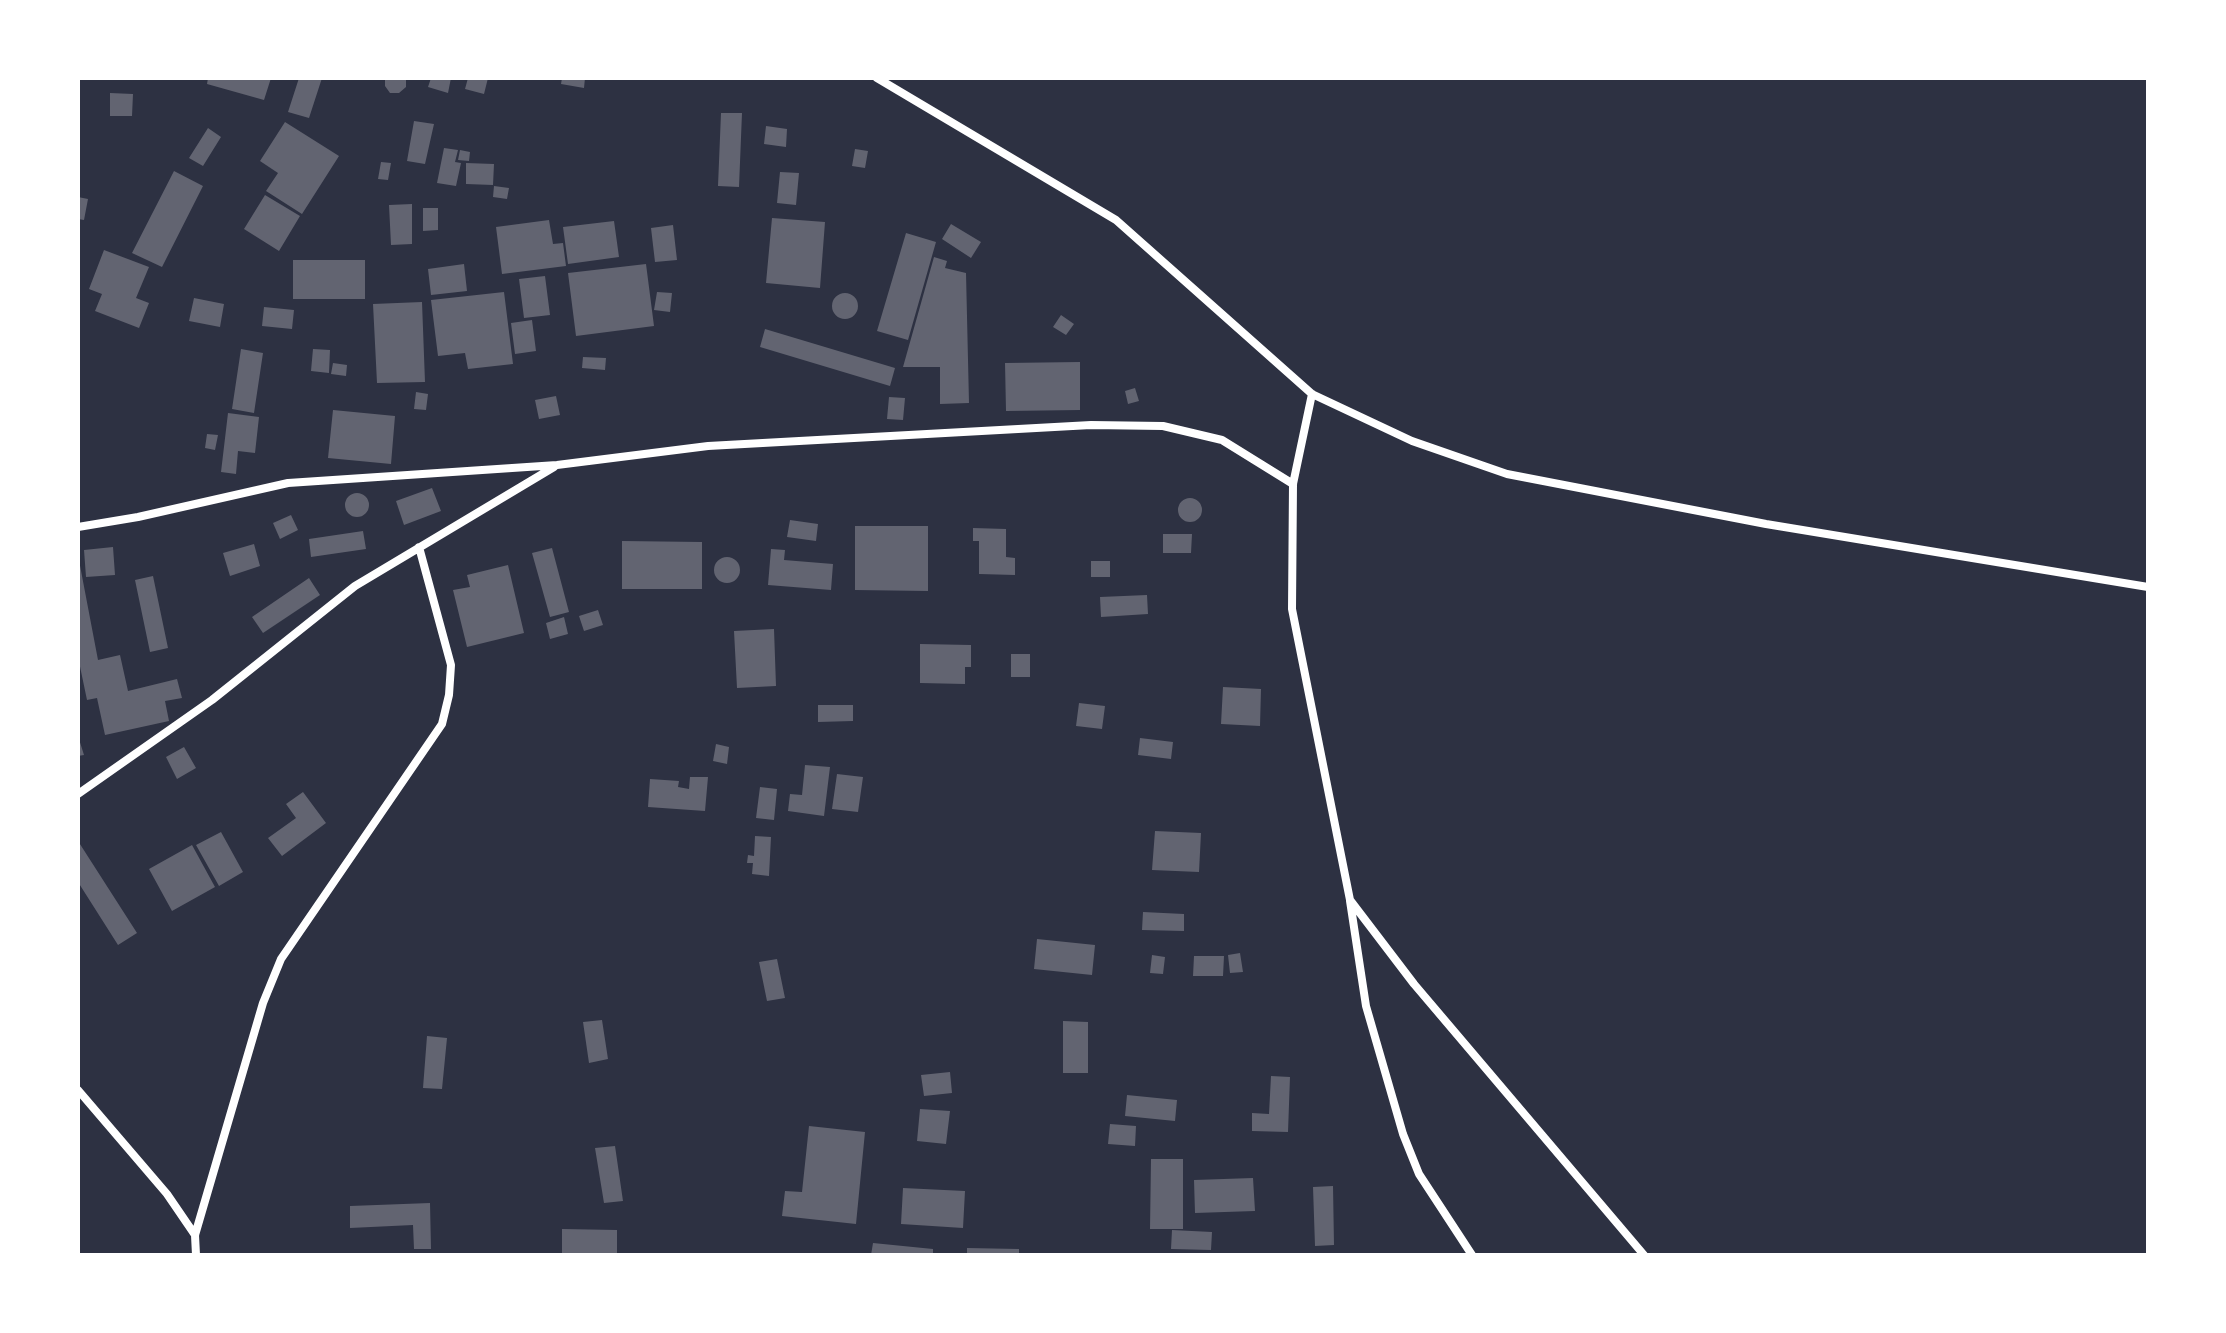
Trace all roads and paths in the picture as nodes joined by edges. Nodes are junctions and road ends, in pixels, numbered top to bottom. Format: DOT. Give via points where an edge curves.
graph roads {
  1 [pos="877,78"];
  2 [pos="1312,394"];
  3 [pos="557,465"];
  4 [pos="1293,484"];
  5 [pos="78,527"];
  6 [pos="419,547"];
  7 [pos="2148,587"];
  8 [pos="78,794"];
  9 [pos="1350,900"];
  10 [pos="78,1090"];
  11 [pos="195,1235"];
  12 [pos="196,1255"];
  13 [pos="1472,1255"];
  14 [pos="1644,1255"];
  1 -- 2 [label="street" via="1116,220"];
  2 -- 4 [label="street"];
  2 -- 7 [label="street" via="1412,441 1507,474 1766,524"];
  3 -- 4 [label="street" via="708,446 1091,425 1163,426 1222,440"];
  3 -- 5 [label="street" via="288,483"];
  3 -- 6 [label="street"];
  4 -- 9 [label="street" via="1292,609"];
  6 -- 8 [label="street" via="355,586 212,700"];
  6 -- 11 [label="street" via="451,665 442,724 281,959 263,1003"];
  9 -- 13 [label="street" via="1366,1006 1403,1134 1419,1174"];
  9 -- 14 [label="street" via="1414,984"];
  10 -- 11 [label="street"];
  11 -- 12 [label="street"];
}
